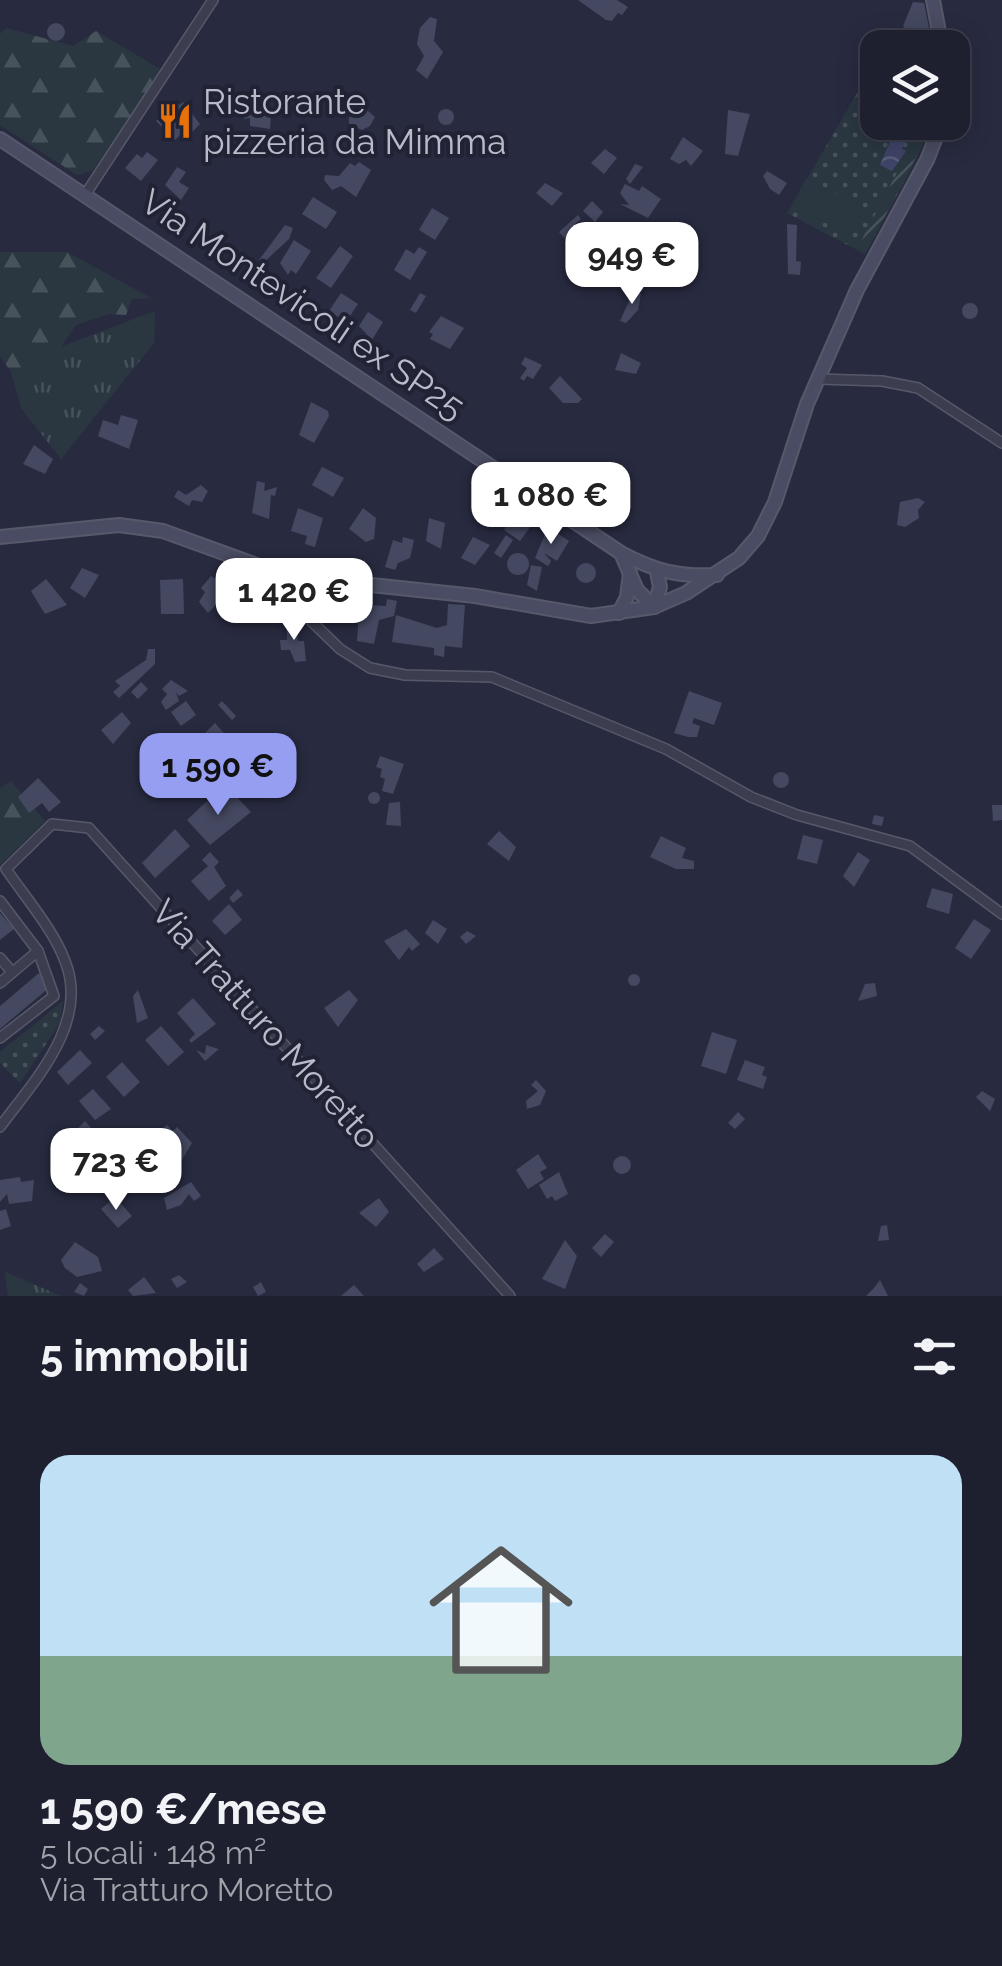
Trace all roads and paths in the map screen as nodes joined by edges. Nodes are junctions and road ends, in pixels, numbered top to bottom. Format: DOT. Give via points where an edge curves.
graph roads {
  1 [pos="213,0"];
  2 [pos="933,0"];
  3 [pos="939,30"];
  4 [pos="0,138"];
  5 [pos="935,140"];
  6 [pos="85,196"];
  7 [pos="819,378"];
  8 [pos="1002,443"];
  9 [pos="0,537"];
  10 [pos="622,553"];
  11 [pos="273,571"];
  12 [pos="630,571"];
  13 [pos="657,572"];
  14 [pos="718,575"];
  15 [pos="654,607"];
  16 [pos="619,613"];
  17 [pos="0,901"];
  18 [pos="32,908"];
  19 [pos="1002,914"];
  20 [pos="18,920"];
  21 [pos="38,950"];
  22 [pos="0,958"];
  23 [pos="12,972"];
  24 [pos="0,982"];
  25 [pos="0,1038"];
  26 [pos="0,1127"];
  27 [pos="510,1296"];
  1 -- 6 [label="street"];
  2 -- 3 [label="street"];
  4 -- 6 [label="street, Via Montevicoli ex SP25"];
  5 -- 7 [label="street"];
  6 -- 10 [label="street, Via Montevicoli ex SP25"];
  7 -- 8 [label="street" via="918,388"];
  7 -- 14 [label="street" via="758,536"];
  9 -- 11 [label="street" via="118,524 164,531"];
  10 -- 12 [label="street"];
  10 -- 13 [label="street, Via Montevicoli ex SP25"];
  11 -- 16 [label="street" via="591,616"];
  11 -- 19 [label="street" via="306,616 370,668 492,677 666,749 751,797 910,846"];
  12 -- 15 [label="street"];
  12 -- 16 [label="street"];
  13 -- 14 [label="street"];
  13 -- 15 [label="street"];
  14 -- 15 [label="street"];
  15 -- 16 [label="street"];
  17 -- 20 [label="street"];
  18 -- 20 [label="street"];
  18 -- 26 [label="street" via="65,958 72,985 64,1032 52,1056"];
  18 -- 27 [label="street, Via Tratturo Moretto" via="6,869 52,824 89,828"];
  20 -- 21 [label="street"];
  21 -- 23 [label="street"];
  21 -- 25 [label="street" via="54,996"];
  22 -- 23 [label="street"];
  23 -- 24 [label="street"];
}
